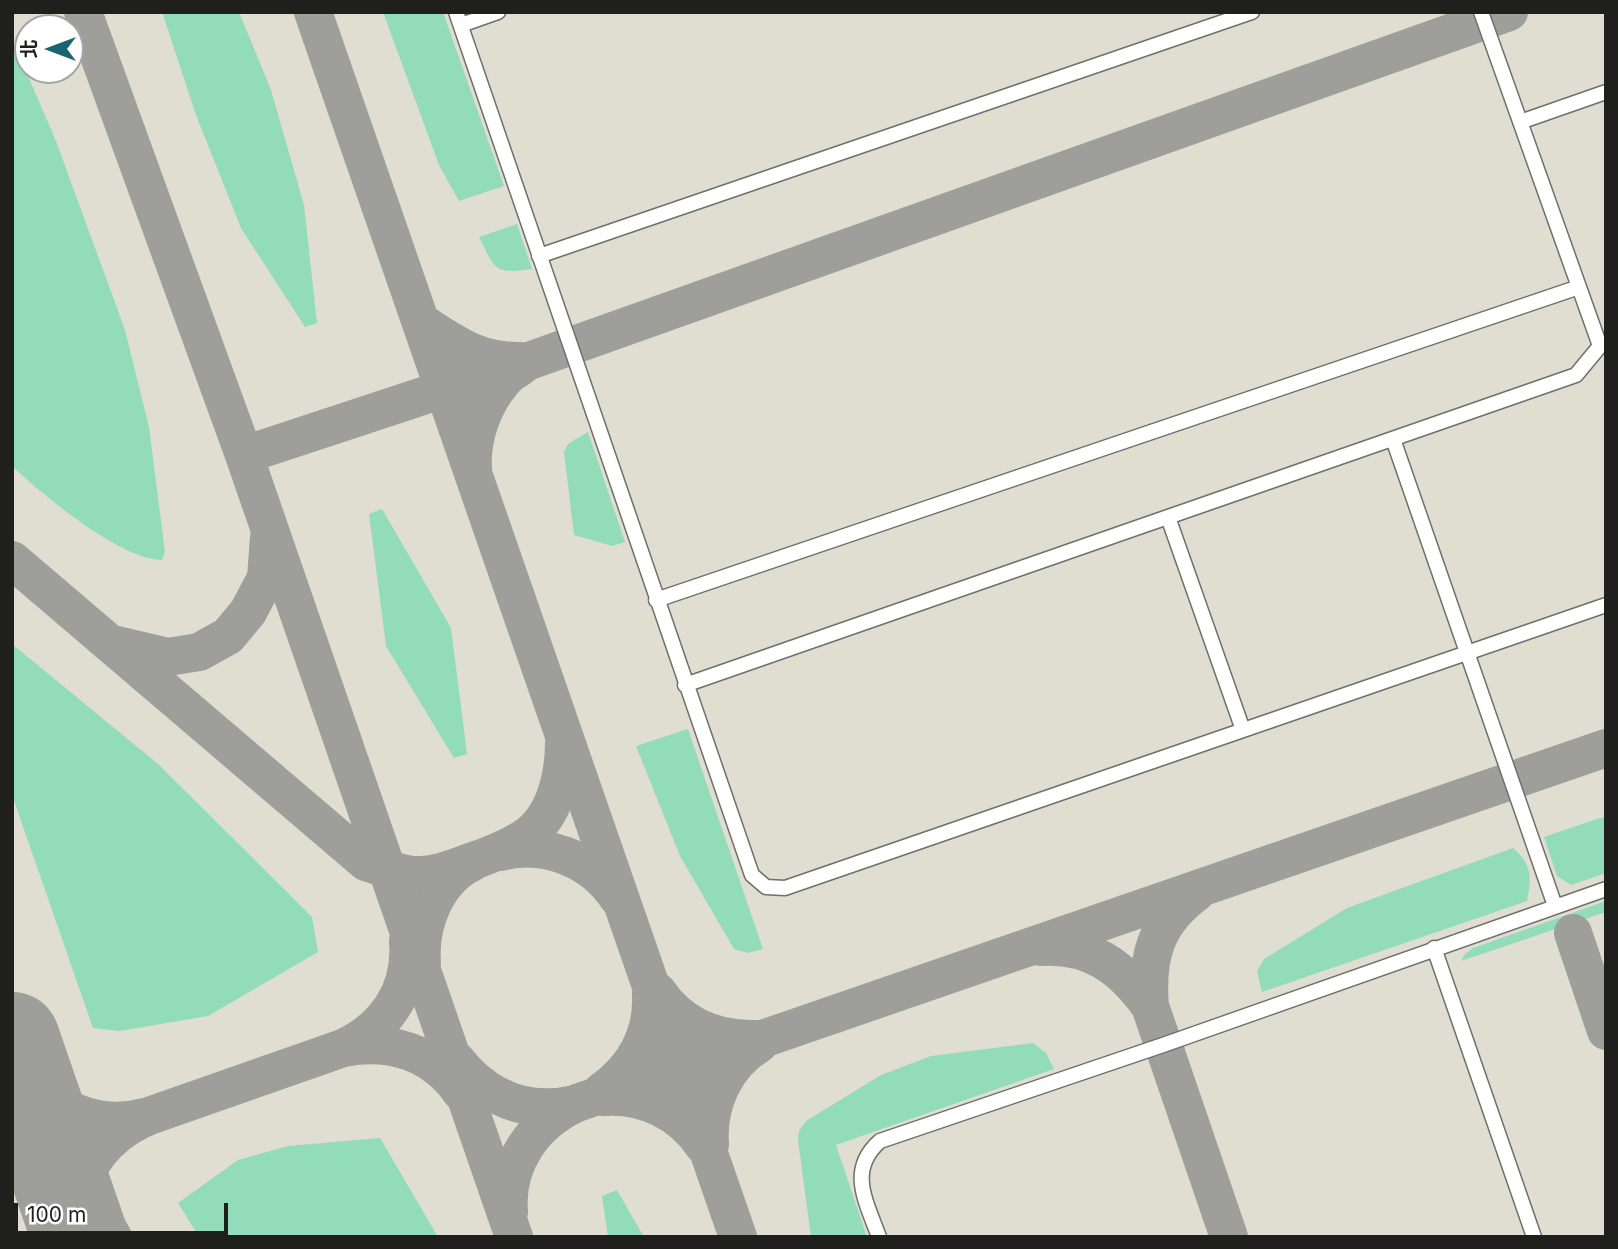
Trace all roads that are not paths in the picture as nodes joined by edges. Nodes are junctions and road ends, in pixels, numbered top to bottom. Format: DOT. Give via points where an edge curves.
graph roads {
  1 [pos="498,12"];
  2 [pos="1252,12"];
  3 [pos="1481,12"];
  4 [pos="458,19"];
  5 [pos="1606,92"];
  6 [pos="1520,122"];
  7 [pos="539,256"];
  8 [pos="1579,287"];
  9 [pos="1603,345"];
  10 [pos="1393,439"];
  11 [pos="1168,517"];
  12 [pos="656,600"];
  13 [pos="1606,605"];
  14 [pos="1468,652"];
  15 [pos="685,685"];
  16 [pos="1243,730"];
  17 [pos="1606,889"];
  18 [pos="1555,906"];
  19 [pos="1434,948"];
  20 [pos="879,1237"];
  21 [pos="1534,1237"];
  1 -- 4 [label="lane"];
  2 -- 7 [label="lane"];
  3 -- 6 [label="lane"];
  4 -- 7 [label="lane"];
  5 -- 6 [label="lane"];
  6 -- 8 [label="lane"];
  7 -- 12 [label="lane"];
  8 -- 9 [label="lane"];
  8 -- 12 [label="lane"];
  9 -- 10 [label="lane" via="1576,375"];
  10 -- 11 [label="lane"];
  10 -- 14 [label="lane"];
  11 -- 15 [label="lane"];
  11 -- 16 [label="lane"];
  12 -- 15 [label="lane"];
  13 -- 14 [label="lane"];
  14 -- 16 [label="lane"];
  14 -- 18 [label="lane"];
  15 -- 16 [label="lane" via="752,875 766,887 785,888"];
  17 -- 18 [label="lane"];
  18 -- 19 [label="lane"];
  19 -- 20 [label="lane" via="880,1141 864,1159 861,1174"];
  19 -- 21 [label="lane"];
}
